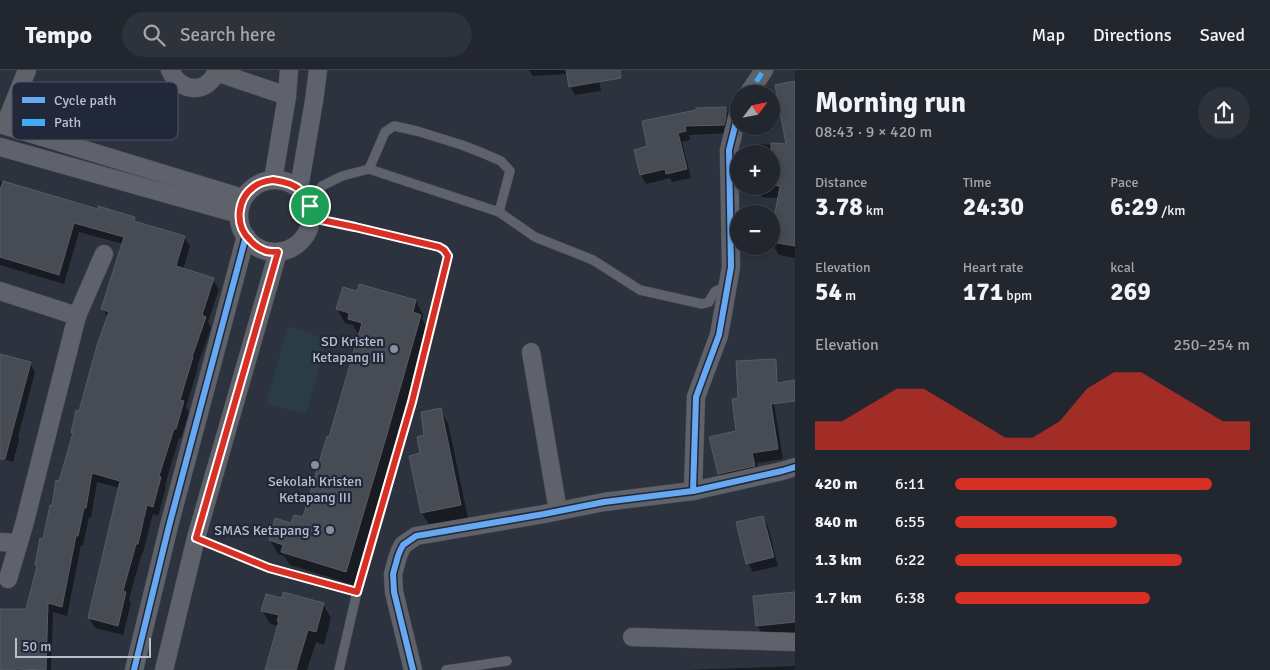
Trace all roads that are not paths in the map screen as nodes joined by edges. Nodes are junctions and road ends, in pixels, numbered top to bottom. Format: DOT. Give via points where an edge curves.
graph roads {
  1 [pos="27,70"];
  2 [pos="170,70"];
  3 [pos="289,70"];
  4 [pos="318,70"];
  5 [pos="764,70"];
  6 [pos="216,71"];
  7 [pos="22,82"];
  8 [pos="754,85"];
  9 [pos="287,96"];
  10 [pos="12,103"];
  11 [pos="2,125"];
  12 [pos="733,135"];
  13 [pos="46,140"];
  14 [pos="0,147"];
  15 [pos="370,169"];
  16 [pos="273,180"];
  17 [pos="299,188"];
  18 [pos="241,206"];
  19 [pos="311,212"];
  20 [pos="498,212"];
  21 [pos="246,236"];
  22 [pos="278,252"];
  23 [pos="104,254"];
  24 [pos="727,289"];
  25 [pos="0,292"];
  26 [pos="78,316"];
  27 [pos="531,352"];
  28 [pos="795,467"];
  29 [pos="694,491"];
  30 [pos="558,511"];
  31 [pos="196,538"];
  32 [pos="0,542"];
  33 [pos="18,542"];
  34 [pos="8,579"];
  35 [pos="357,592"];
  36 [pos="632,637"];
  37 [pos="795,642"];
  38 [pos="507,661"];
  39 [pos="134,670"];
  40 [pos="164,670"];
  41 [pos="339,670"];
  42 [pos="413,670"];
  43 [pos="446,670"];
  1 -- 7 [label="street"];
  2 -- 6 [label="street" via="178,82 192,88 207,84"];
  3 -- 9 [label="street"];
  4 -- 17 [label="street"];
  5 -- 8 [label="street"];
  6 -- 9 [label="street"];
  9 -- 16 [label="street"];
  10 -- 11 [label="street"];
  12 -- 24 [label="street" via="729,150 731,267"];
  13 -- 18 [label="street"];
  14 -- 18 [label="street"];
  15 -- 19 [label="lane" via="342,176 322,186 315,196"];
  15 -- 20 [label="lane"];
  15 -- 20 [label="lane" via="386,132 394,126 462,145 501,161 510,171"];
  16 -- 17 [label="street"];
  16 -- 18 [label="street" via="256,185"];
  17 -- 19 [label="street"];
  18 -- 21 [label="street" via="241,226"];
  19 -- 22 [label="street" via="310,227 301,242"];
  19 -- 35 [label="lane" via="355,227 439,247 448,256 412,402"];
  20 -- 24 [label="lane" via="535,237 593,260 640,290 702,304 709,302 714,292"];
  21 -- 22 [label="street" via="265,251"];
  21 -- 39 [label="street"];
  22 -- 31 [label="street"];
  23 -- 26 [label="street"];
  24 -- 29 [label="street" via="720,335 696,397"];
  25 -- 26 [label="street"];
  26 -- 33 [label="street"];
  27 -- 30 [label="street"];
  28 -- 29 [label="street"];
  29 -- 30 [label="street"];
  30 -- 42 [label="street" via="421,534 403,546 393,574 394,592"];
  31 -- 35 [label="lane" via="269,568"];
  31 -- 40 [label="street"];
  32 -- 33 [label="street"];
  33 -- 34 [label="street"];
  35 -- 41 [label="lane"];
  36 -- 37 [label="street"];
  38 -- 43 [label="lane"];
}
